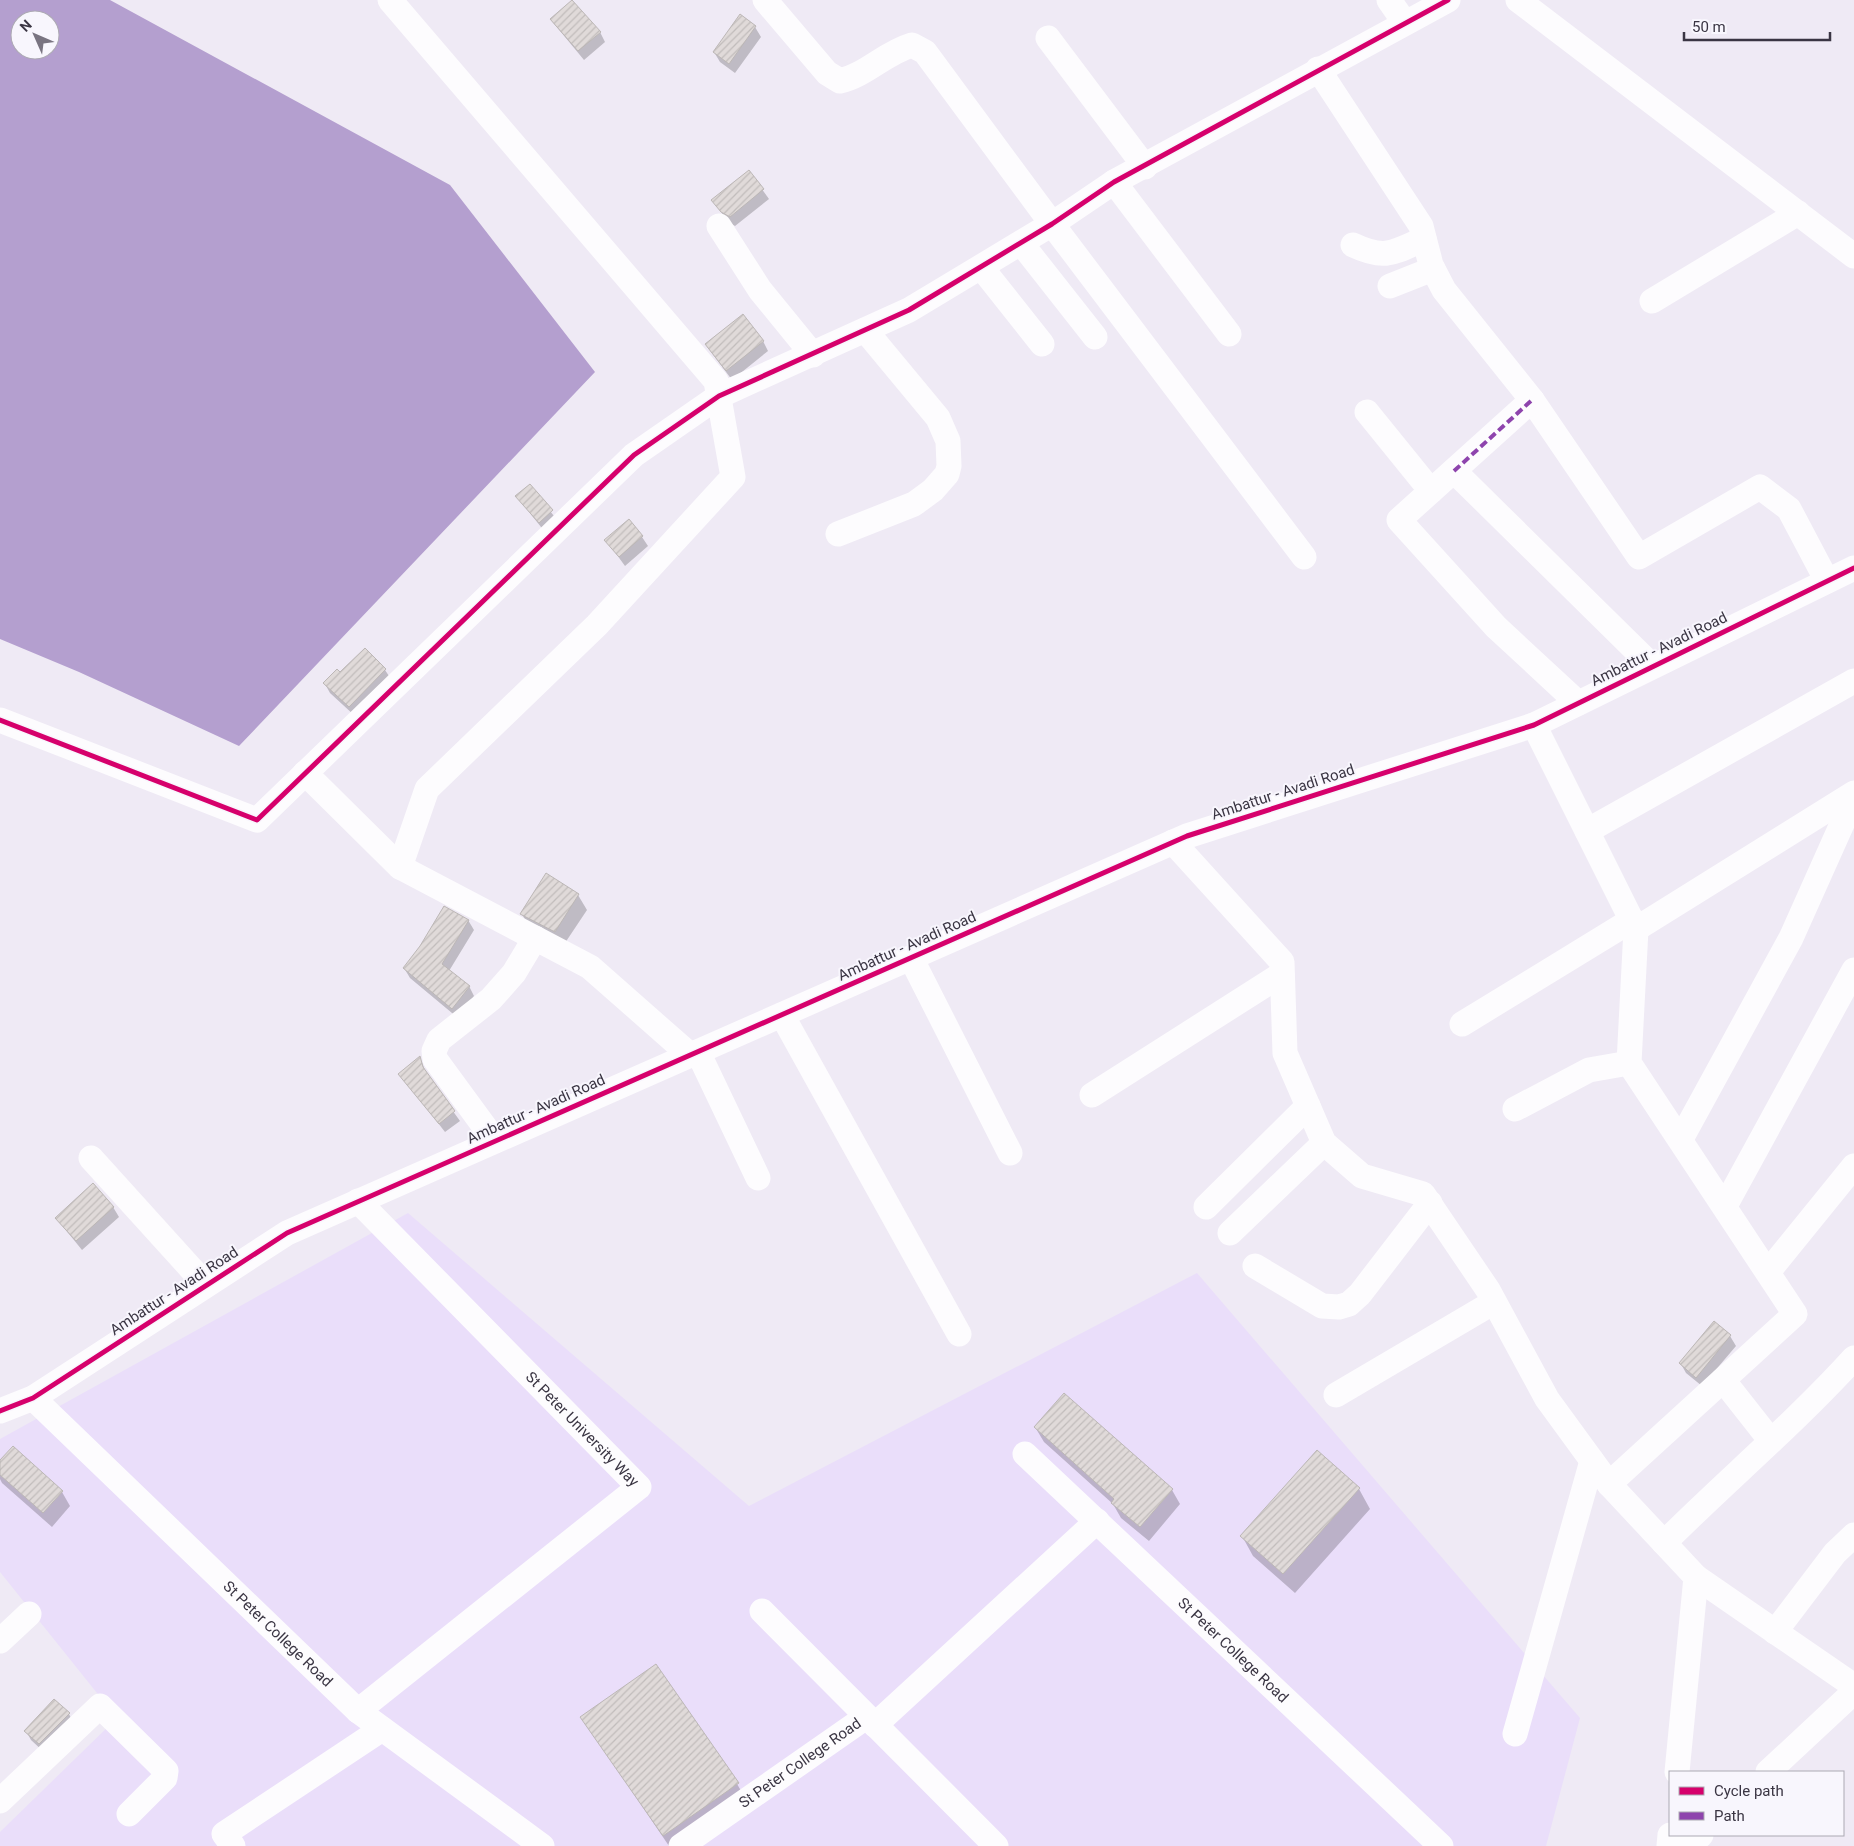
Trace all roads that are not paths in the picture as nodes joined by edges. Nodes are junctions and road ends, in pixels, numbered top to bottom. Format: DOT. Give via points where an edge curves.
graph roads {
  1 [pos="390,0"];
  2 [pos="765,0"];
  3 [pos="1389,0"];
  4 [pos="1448,0"];
  5 [pos="1518,0"];
  6 [pos="1405,23"];
  7 [pos="1048,38"];
  8 [pos="1318,69"];
  9 [pos="1145,167"];
  10 [pos="1114,182"];
  11 [pos="1798,214"];
  12 [pos="1052,224"];
  13 [pos="719,226"];
  14 [pos="1424,239"];
  15 [pos="1020,243"];
  16 [pos="1353,245"];
  17 [pos="1854,256"];
  18 [pos="981,267"];
  19 [pos="1433,269"];
  20 [pos="1390,286"];
  21 [pos="1652,301"];
  22 [pos="865,330"];
  23 [pos="1229,334"];
  24 [pos="1095,337"];
  25 [pos="1042,344"];
  26 [pos="813,355"];
  27 [pos="718,396"];
  28 [pos="1532,400"];
  29 [pos="1367,412"];
  30 [pos="1454,471"];
  31 [pos="1431,490"];
  32 [pos="838,534"];
  33 [pos="1304,557"];
  34 [pos="1854,568"];
  35 [pos="1827,581"];
  36 [pos="1652,666"];
  37 [pos="1854,681"];
  38 [pos="1578,703"];
  39 [pos="0,720"];
  40 [pos="1534,725"];
  41 [pos="305,773"];
  42 [pos="1854,792"];
  43 [pos="1854,797"];
  44 [pos="1587,831"];
  45 [pos="1174,842"];
  46 [pos="400,868"];
  47 [pos="1634,924"];
  48 [pos="535,938"];
  49 [pos="911,958"];
  50 [pos="1854,970"];
  51 [pos="1282,974"];
  52 [pos="782,1015"];
  53 [pos="1462,1024"];
  54 [pos="694,1053"];
  55 [pos="1629,1063"];
  56 [pos="1092,1095"];
  57 [pos="1308,1106"];
  58 [pos="1515,1109"];
  59 [pos="1681,1139"];
  60 [pos="495,1141"];
  61 [pos="1324,1143"];
  62 [pos="1010,1152"];
  63 [pos="91,1158"];
  64 [pos="1854,1166"];
  65 [pos="758,1178"];
  66 [pos="358,1201"];
  67 [pos="1430,1203"];
  68 [pos="1725,1206"];
  69 [pos="1206,1207"];
  70 [pos="1230,1233"];
  71 [pos="1255,1266"];
  72 [pos="1768,1272"];
  73 [pos="206,1285"];
  74 [pos="1494,1302"];
  75 [pos="959,1334"];
  76 [pos="1854,1358"];
  77 [pos="1722,1380"];
  78 [pos="1336,1395"];
  79 [pos="33,1398"];
  80 [pos="0,1412"];
  81 [pos="1771,1441"];
  82 [pos="1025,1454"];
  83 [pos="1592,1461"];
  84 [pos="1609,1484"];
  85 [pos="1097,1522"];
  86 [pos="1854,1535"];
  87 [pos="1664,1543"];
  88 [pos="1696,1577"];
  89 [pos="762,1611"];
  90 [pos="29,1614"];
  91 [pos="1775,1632"];
  92 [pos="0,1641"];
  93 [pos="1854,1686"];
  94 [pos="1854,1692"];
  95 [pos="358,1711"];
  96 [pos="870,1721"];
  97 [pos="382,1729"];
  98 [pos="1515,1734"];
  99 [pos="1676,1771"];
  100 [pos="1769,1771"];
  101 [pos="0,1800"];
  102 [pos="129,1814"];
  103 [pos="1700,1836"];
  104 [pos="233,1846"];
  105 [pos="542,1846"];
  106 [pos="682,1846"];
  107 [pos="996,1846"];
  108 [pos="1441,1846"];
  109 [pos="1689,1846"];
  1 -- 27 [label="street" via="716,381"];
  2 -- 12 [label="street" via="827,73 840,81 852,78 896,50 912,45 926,52"];
  3 -- 6 [label="street"];
  4 -- 6 [label="street"];
  5 -- 11 [label="street"];
  6 -- 8 [label="street"];
  7 -- 9 [label="street"];
  8 -- 9 [label="street"];
  8 -- 14 [label="street" via="1421,226"];
  9 -- 10 [label="street"];
  10 -- 12 [label="street"];
  10 -- 23 [label="street"];
  11 -- 17 [label="street"];
  11 -- 21 [label="street"];
  12 -- 15 [label="street"];
  12 -- 33 [label="street"];
  13 -- 26 [label="street" via="760,290"];
  14 -- 16 [label="street" via="1393,253 1373,255"];
  14 -- 19 [label="street"];
  15 -- 18 [label="street"];
  15 -- 24 [label="street"];
  18 -- 22 [label="street" via="909,310"];
  18 -- 25 [label="street"];
  19 -- 20 [label="street"];
  19 -- 28 [label="street" via="1444,290"];
  22 -- 26 [label="street"];
  22 -- 32 [label="street" via="938,418 948,441 949,466 947,474 933,490 914,504"];
  26 -- 27 [label="street"];
  27 -- 41 [label="street" via="634,456"];
  27 -- 46 [label="street" via="733,477 597,625 427,789"];
  28 -- 30 [label="street"];
  28 -- 35 [label="street" via="1639,557 1760,487 1789,509"];
  29 -- 31 [label="street"];
  30 -- 31 [label="street"];
  30 -- 36 [label="street"];
  31 -- 38 [label="street" via="1399,520 1496,627"];
  34 -- 35 [label="street, Ambattur - Avadi Road"];
  35 -- 36 [label="street, Ambattur - Avadi Road"];
  36 -- 38 [label="street, Ambattur - Avadi Road"];
  37 -- 44 [label="street"];
  38 -- 40 [label="street, Ambattur - Avadi Road"];
  39 -- 41 [label="street" via="256,820"];
  40 -- 44 [label="street"];
  40 -- 45 [label="street, Ambattur - Avadi Road"];
  41 -- 46 [label="street"];
  42 -- 47 [label="street"];
  43 -- 59 [label="street" via="1791,938"];
  44 -- 47 [label="street"];
  45 -- 49 [label="street, Ambattur - Avadi Road"];
  45 -- 51 [label="street" via="1282,962"];
  46 -- 48 [label="street"];
  47 -- 53 [label="street"];
  47 -- 55 [label="street"];
  48 -- 54 [label="street" via="590,967"];
  48 -- 60 [label="street" via="514,973 492,999 439,1040 434,1051 435,1059"];
  49 -- 52 [label="street, Ambattur - Avadi Road"];
  49 -- 62 [label="street"];
  50 -- 68 [label="street"];
  51 -- 56 [label="street"];
  51 -- 57 [label="street" via="1285,1053"];
  52 -- 54 [label="street, Ambattur - Avadi Road"];
  52 -- 75 [label="street"];
  54 -- 60 [label="street, Ambattur - Avadi Road"];
  54 -- 65 [label="street"];
  55 -- 58 [label="street" via="1589,1070"];
  55 -- 59 [label="street"];
  57 -- 61 [label="street"];
  57 -- 69 [label="street"];
  59 -- 68 [label="street"];
  60 -- 66 [label="street, Ambattur - Avadi Road"];
  61 -- 67 [label="street" via="1362,1176 1424,1194"];
  61 -- 70 [label="street"];
  63 -- 73 [label="street"];
  64 -- 72 [label="street"];
  66 -- 73 [label="street, Ambattur - Avadi Road" via="287,1233"];
  66 -- 95 [label="street, St Peter University Way" via="638,1487"];
  67 -- 71 [label="street" via="1349,1304 1322,1306"];
  67 -- 74 [label="street"];
  68 -- 72 [label="street"];
  72 -- 77 [label="street" via="1796,1314"];
  73 -- 79 [label="street, Ambattur - Avadi Road"];
  74 -- 78 [label="street"];
  74 -- 83 [label="street" via="1547,1399"];
  76 -- 81 [label="street" via="1814,1402"];
  77 -- 81 [label="street"];
  77 -- 84 [label="street"];
  79 -- 80 [label="street, Ambattur - Avadi Road"];
  79 -- 95 [label="street, St Peter College Road"];
  81 -- 87 [label="street"];
  82 -- 85 [label="street, St Peter College Road"];
  83 -- 84 [label="street"];
  83 -- 98 [label="street"];
  84 -- 87 [label="street"];
  85 -- 96 [label="street"];
  85 -- 108 [label="street, St Peter College Road"];
  86 -- 91 [label="street" via="1835,1553"];
  87 -- 88 [label="street"];
  88 -- 91 [label="street"];
  88 -- 99 [label="street"];
  89 -- 96 [label="street"];
  90 -- 92 [label="street"];
  91 -- 93 [label="street"];
  94 -- 100 [label="street"];
  95 -- 97 [label="street, St Peter College Road"];
  96 -- 106 [label="street, St Peter College Road"];
  96 -- 107 [label="street, St Peter College Road"];
  97 -- 104 [label="street" via="224,1834"];
  97 -- 105 [label="street, St Peter College Road"];
  101 -- 102 [label="street" via="100,1706 166,1771 165,1778"];
  103 -- 109 [label="street"];
}
